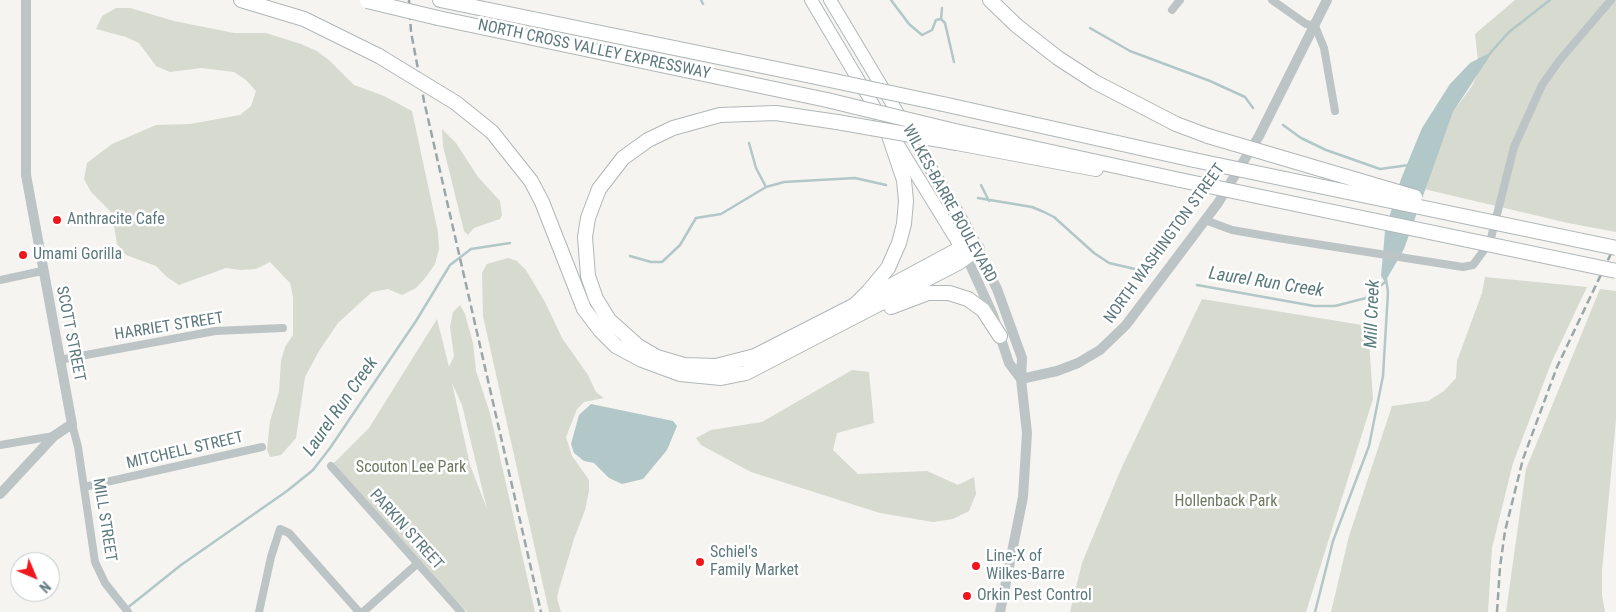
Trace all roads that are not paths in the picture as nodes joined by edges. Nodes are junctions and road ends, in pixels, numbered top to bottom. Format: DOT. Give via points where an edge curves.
graph roads {
  1 [pos="26,0"];
  2 [pos="241,0"];
  3 [pos="364,0"];
  4 [pos="442,0"];
  5 [pos="811,0"];
  6 [pos="830,0"];
  7 [pos="990,0"];
  8 [pos="1180,0"];
  9 [pos="1272,0"];
  10 [pos="1327,0"];
  11 [pos="1611,0"];
  12 [pos="1172,10"];
  13 [pos="1315,26"];
  14 [pos="1335,110"];
  15 [pos="885,124"];
  16 [pos="956,137"];
  17 [pos="1205,220"];
  18 [pos="1529,228"];
  19 [pos="1616,248"];
  20 [pos="968,251"];
  21 [pos="42,271"];
  22 [pos="1616,271"];
  23 [pos="0,280"];
  24 [pos="855,305"];
  25 [pos="283,328"];
  26 [pos="1000,336"];
  27 [pos="800,346"];
  28 [pos="59,360"];
  29 [pos="1021,379"];
  30 [pos="72,424"];
  31 [pos="54,436"];
  32 [pos="0,443"];
  33 [pos="262,447"];
  34 [pos="330,466"];
  35 [pos="84,487"];
  36 [pos="0,494"];
  37 [pos="418,563"];
  38 [pos="128,612"];
  39 [pos="259,612"];
  40 [pos="361,612"];
  41 [pos="462,612"];
  42 [pos="1000,612"];
  1 -- 21 [label="street, SCOTT STREET" via="26,175"];
  2 -- 27 [label="highway, bridge" via="304,19 379,56 456,103 492,132 523,170 542,202 584,308 616,346 655,366 680,374 711,378 732,377 746,372"];
  3 -- 16 [label="highway, NORTH CROSS VALLEY EXPRESSWAY, bridge" via="827,100"];
  4 -- 18 [label="highway, NORTH CROSS VALLEY EXPRESSWAY, bridge"];
  5 -- 15 [label="main road, WILKES-BARRE BOULEVARD"];
  6 -- 20 [label="main road, WILKES-BARRE BOULEVARD" via="957,212"];
  7 -- 18 [label="highway, bridge" via="1024,31 1095,82 1176,124 1286,161"];
  8 -- 12 [label="street"];
  9 -- 13 [label="street" via="1306,24"];
  10 -- 13 [label="street, NORTH WASHINGTON STREET"];
  11 -- 17 [label="street" via="1542,85 1514,147 1490,242 1473,265 1378,254 1232,230"];
  13 -- 14 [label="street" via="1324,48"];
  13 -- 17 [label="street, NORTH WASHINGTON STREET" via="1260,136"];
  15 -- 20 [label="main road, WILKES-BARRE BOULEVARD"];
  15 -- 24 [label="highway" via="904,180 904,224 888,268"];
  16 -- 22 [label="highway, bridge" via="1160,175"];
  16 -- 24 [label="highway, bridge" via="776,113 740,113 688,123 648,140 623,158 599,189 588,218 584,248 592,287 609,320 648,352 684,364 716,366 746,360"];
  17 -- 29 [label="street, NORTH WASHINGTON STREET" via="1112,340 1078,364"];
  18 -- 19 [label="highway, bridge"];
  20 -- 24 [label="highway"];
  20 -- 26 [label="street, WILKES-BARRE BOULEVARD"];
  20 -- 27 [label="highway"];
  20 -- 29 [label="street, WILKES-BARRE BOULEVARD" via="1010,322 1022,358"];
  21 -- 23 [label="street"];
  21 -- 28 [label="street, SCOTT STREET"];
  25 -- 28 [label="street, HARRIET STREET" via="215,331"];
  26 -- 27 [label="highway" via="983,310 968,300 939,292 889,308 825,341"];
  26 -- 29 [label="street, WILKES-BARRE BOULEVARD" via="1009,363"];
  28 -- 30 [label="street, SCOTT STREET"];
  29 -- 42 [label="street" via="1027,461 1018,533"];
  30 -- 31 [label="street"];
  30 -- 35 [label="street, MILL STREET"];
  31 -- 32 [label="street"];
  31 -- 36 [label="street"];
  33 -- 35 [label="street, MITCHELL STREET"];
  34 -- 37 [label="street, PARKIN STREET"];
  35 -- 38 [label="street, MILL STREET" via="99,574"];
  37 -- 40 [label="street"];
  37 -- 41 [label="street, PARKIN STREET"];
  39 -- 40 [label="street" via="280,529 289,533"];
}
